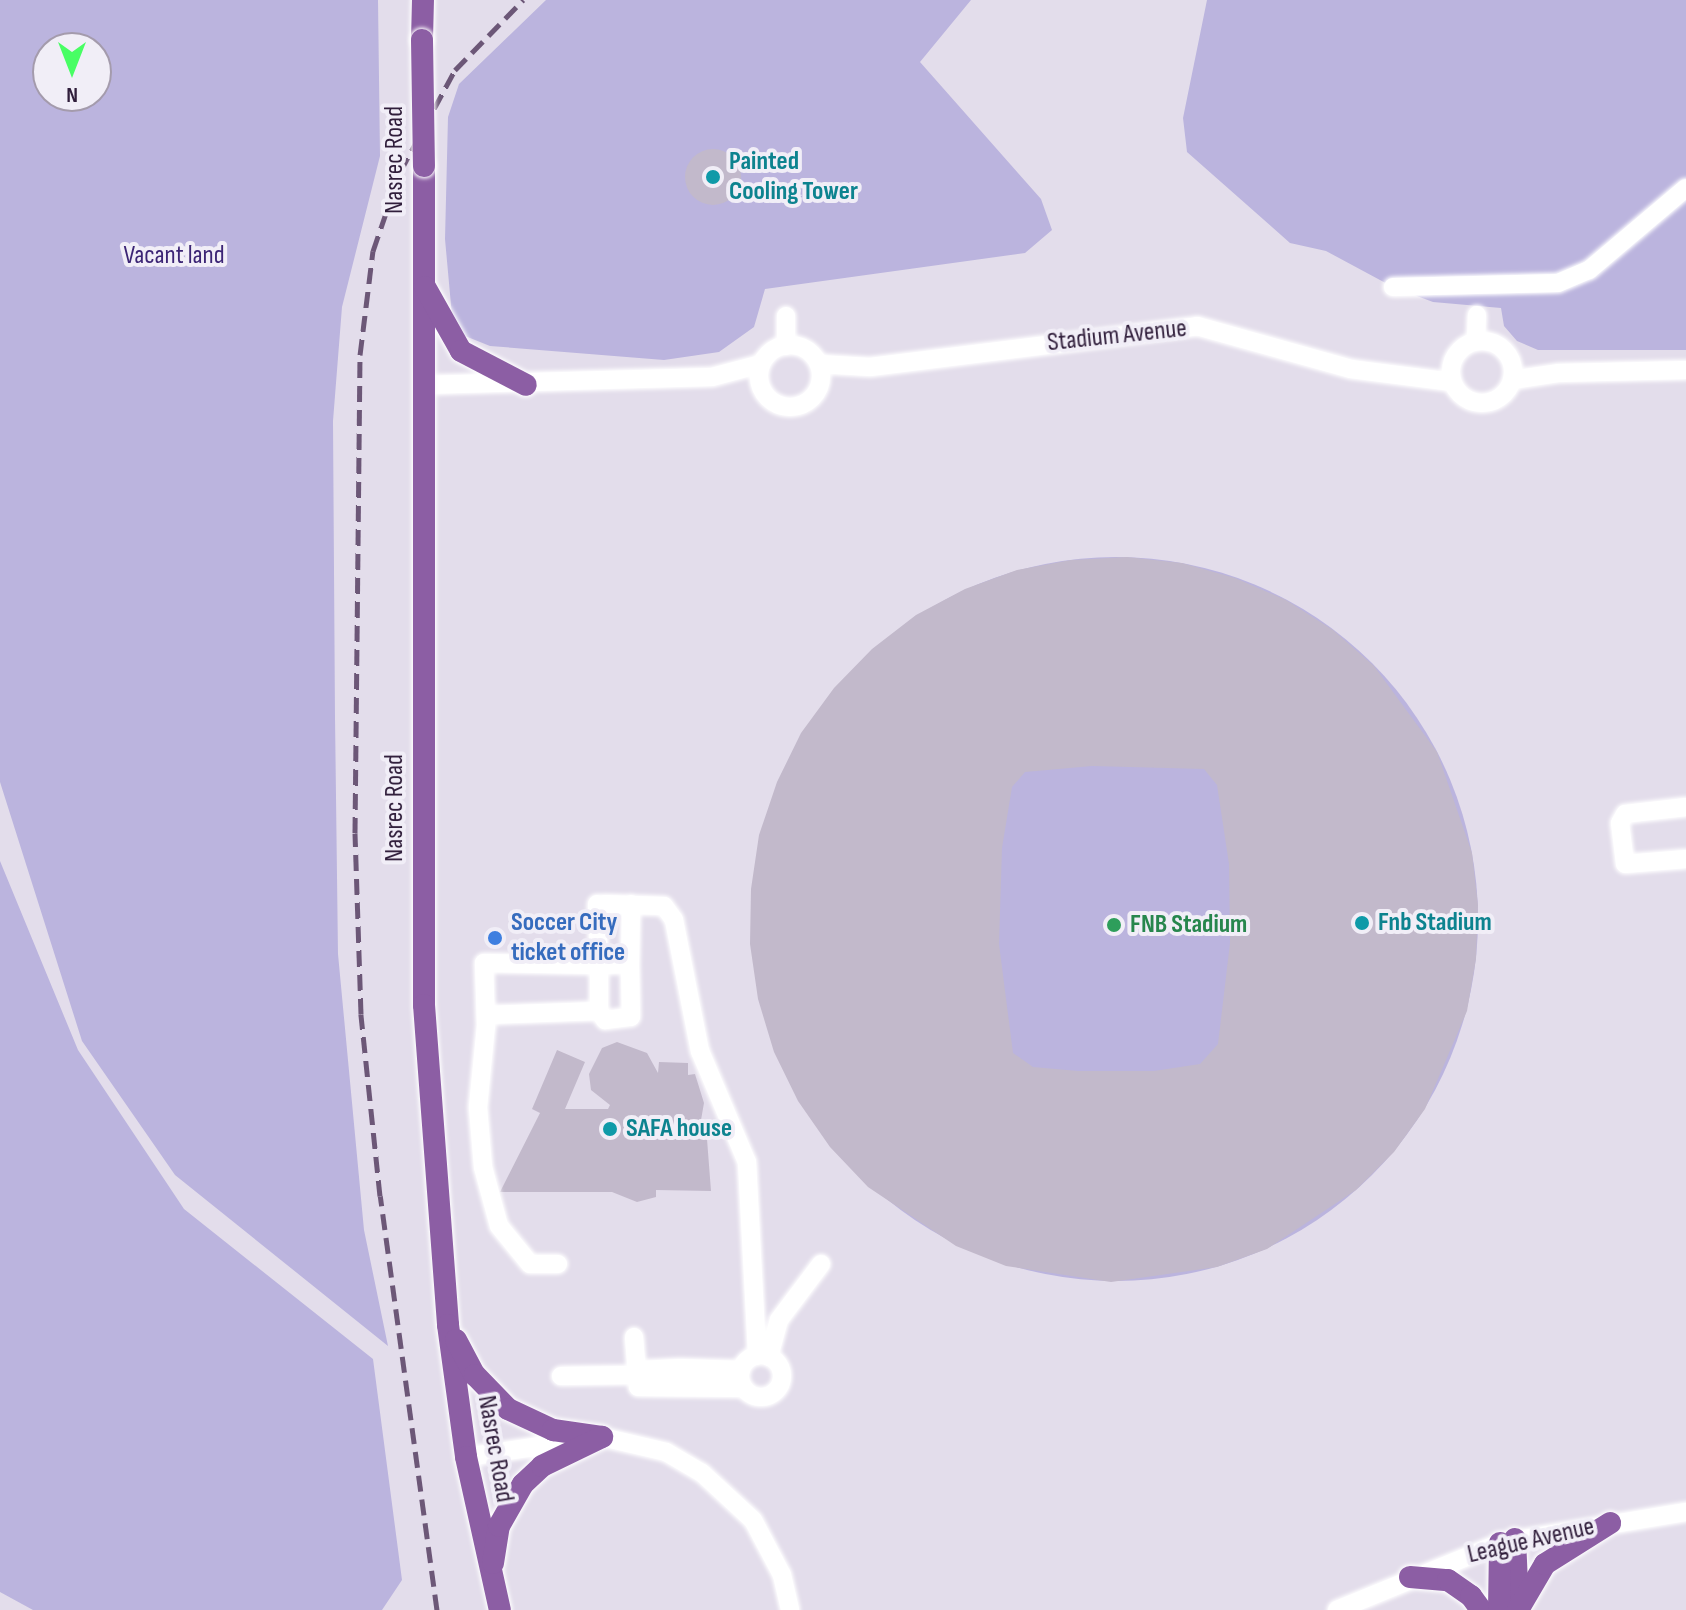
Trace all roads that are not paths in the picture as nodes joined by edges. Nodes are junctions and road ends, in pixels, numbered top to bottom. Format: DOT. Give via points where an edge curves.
graph roads {
  1 [pos="423,0"];
  2 [pos="1686,188"];
  3 [pos="423,282"];
  4 [pos="1393,287"];
  5 [pos="1477,315"];
  6 [pos="786,316"];
  7 [pos="1476,341"];
  8 [pos="786,346"];
  9 [pos="1511,360"];
  10 [pos="1452,361"];
  11 [pos="761,364"];
  12 [pos="819,364"];
  13 [pos="870,367"];
  14 [pos="1686,370"];
  15 [pos="1406,373"];
  16 [pos="1559,373"];
  17 [pos="712,377"];
  18 [pos="1512,380"];
  19 [pos="1452,382"];
  20 [pos="422,385"];
  21 [pos="526,385"];
  22 [pos="820,385"];
  23 [pos="760,386"];
  24 [pos="1686,807"];
  25 [pos="1686,859"];
  26 [pos="631,904"];
  27 [pos="630,964"];
  28 [pos="599,965"];
  29 [pos="599,1011"];
  30 [pos="486,1015"];
  31 [pos="558,1264"];
  32 [pos="821,1264"];
  33 [pos="448,1325"];
  34 [pos="634,1337"];
  35 [pos="763,1356"];
  36 [pos="634,1375"];
  37 [pos="561,1376"];
  38 [pos="742,1379"];
  39 [pos="602,1437"];
  40 [pos="466,1457"];
  41 [pos="1686,1512"];
  42 [pos="1610,1523"];
  43 [pos="1507,1541"];
  44 [pos="1410,1577"];
  45 [pos="492,1581"];
  46 [pos="500,1610"];
  47 [pos="790,1610"];
  48 [pos="1337,1610"];
  49 [pos="1481,1610"];
  50 [pos="1499,1610"];
  51 [pos="1518,1610"];
  1 -- 3 [label="main road, Nasrec Road, bridge"];
  2 -- 4 [label="street" via="1589,270 1558,283"];
  3 -- 20 [label="main road, Nasrec Road"];
  3 -- 21 [label="main road" via="461,351"];
  5 -- 7 [label="street"];
  6 -- 8 [label="street"];
  7 -- 9 [label="street" via="1497,344"];
  7 -- 10 [label="street"];
  8 -- 11 [label="street"];
  8 -- 12 [label="street" via="806,349"];
  9 -- 16 [label="street"];
  9 -- 18 [label="street"];
  10 -- 15 [label="street, Stadium Avenue"];
  10 -- 19 [label="street"];
  11 -- 17 [label="street"];
  11 -- 23 [label="street"];
  12 -- 13 [label="street, Stadium Avenue"];
  12 -- 22 [label="street"];
  13 -- 15 [label="street, Stadium Avenue" via="1197,326 1351,369"];
  13 -- 22 [label="street, Stadium Avenue"];
  14 -- 16 [label="street"];
  15 -- 19 [label="street, Stadium Avenue"];
  16 -- 18 [label="street"];
  17 -- 21 [label="street"];
  17 -- 23 [label="street"];
  18 -- 19 [label="street" via="1502,396 1484,403 1461,395"];
  20 -- 21 [label="street"];
  20 -- 33 [label="main road, Nasrec Road" via="424,1005"];
  22 -- 23 [label="street" via="808,401 791,407 772,401"];
  24 -- 25 [label="street" via="1625,814 1620,823 1625,864"];
  26 -- 27 [label="street"];
  26 -- 28 [label="street" via="601,904"];
  26 -- 35 [label="street" via="664,906 671,912 700,1051 743,1147"];
  27 -- 28 [label="street"];
  27 -- 29 [label="street" via="631,1017 605,1020"];
  28 -- 29 [label="street"];
  28 -- 30 [label="street" via="484,963"];
  29 -- 30 [label="street"];
  30 -- 31 [label="street" via="478,1107 483,1167 499,1226 530,1264"];
  32 -- 35 [label="street" via="779,1320"];
  33 -- 39 [label="main road" via="475,1375 508,1409 553,1430"];
  33 -- 40 [label="main road, Nasrec Road"];
  34 -- 36 [label="street"];
  35 -- 38 [label="street"];
  35 -- 38 [label="street" via="779,1367 778,1387 762,1397"];
  36 -- 37 [label="street"];
  36 -- 38 [label="street" via="638,1387"];
  39 -- 40 [label="street"];
  39 -- 45 [label="main road" via="542,1466 523,1484 499,1526"];
  39 -- 47 [label="street" via="666,1452 733,1497 769,1544"];
  40 -- 45 [label="main road, Nasrec Road"];
  41 -- 42 [label="street, League Avenue"];
  42 -- 43 [label="street, League Avenue"];
  42 -- 51 [label="main road" via="1545,1564"];
  43 -- 44 [label="street, League Avenue"];
  43 -- 50 [label="main road"];
  43 -- 51 [label="main road"];
  44 -- 48 [label="street, League Avenue"];
  44 -- 49 [label="main road" via="1448,1580"];
  45 -- 46 [label="main road, Nasrec Road"];
}
